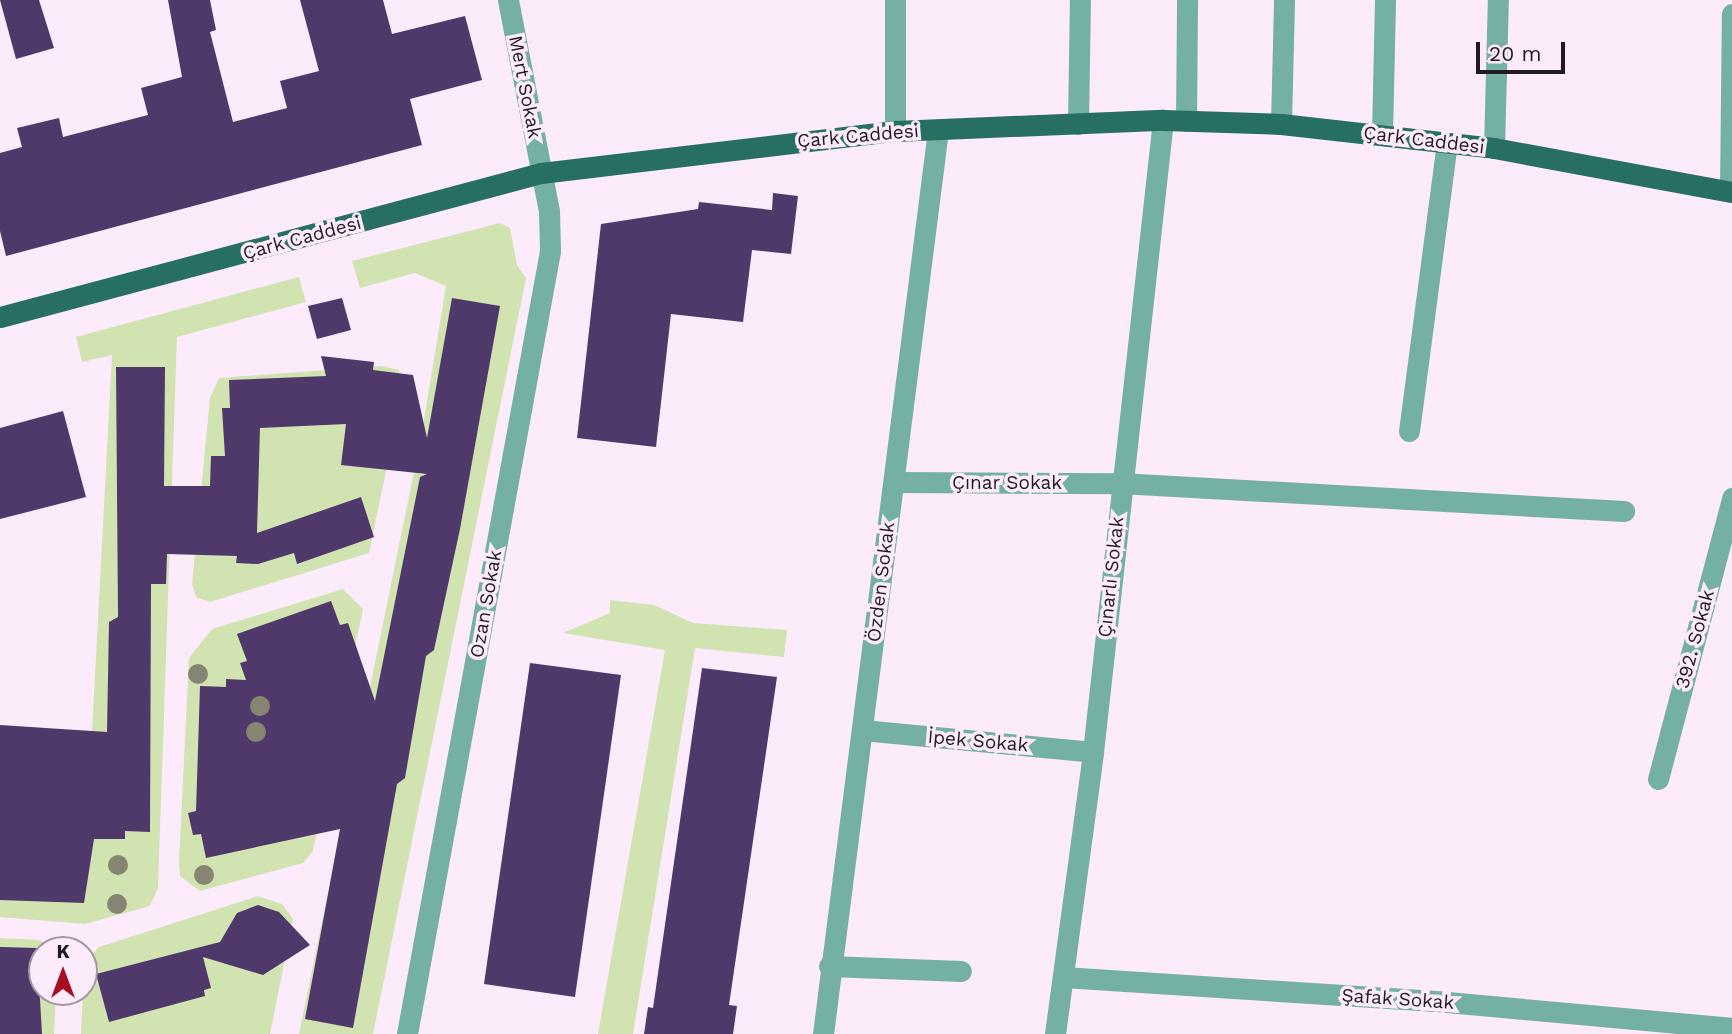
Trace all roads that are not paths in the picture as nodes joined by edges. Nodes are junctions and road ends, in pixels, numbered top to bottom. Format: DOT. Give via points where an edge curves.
graph roads {
  1 [pos="508,0"];
  2 [pos="895,0"];
  3 [pos="1080,0"];
  4 [pos="1187,0"];
  5 [pos="1284,0"];
  6 [pos="1385,0"];
  7 [pos="1498,0"];
  8 [pos="1732,14"];
  9 [pos="1163,120"];
  10 [pos="1186,121"];
  11 [pos="1078,124"];
  12 [pos="1281,124"];
  13 [pos="938,130"];
  14 [pos="895,131"];
  15 [pos="1382,134"];
  16 [pos="1447,143"];
  17 [pos="1494,148"];
  18 [pos="541,173"];
  19 [pos="1731,192"];
  20 [pos="0,317"];
  21 [pos="1409,431"];
  22 [pos="894,482"];
  23 [pos="1120,483"];
  24 [pos="1731,508"];
  25 [pos="1624,510"];
  26 [pos="862,730"];
  27 [pos="1093,752"];
  28 [pos="1658,779"];
  29 [pos="829,966"];
  30 [pos="961,971"];
  31 [pos="1063,977"];
  32 [pos="1644,1027"];
  33 [pos="1732,1028"];
  34 [pos="407,1034"];
  35 [pos="822,1034"];
  36 [pos="1055,1034"];
  1 -- 18 [label="street, Mert Sokak"];
  2 -- 14 [label="street"];
  3 -- 11 [label="street"];
  4 -- 10 [label="street"];
  5 -- 12 [label="street"];
  6 -- 15 [label="street"];
  7 -- 17 [label="street"];
  8 -- 19 [label="street"];
  9 -- 10 [label="main road, Çark Caddesi"];
  9 -- 11 [label="main road, Çark Caddesi"];
  9 -- 23 [label="street, Çınarlı Sokak"];
  10 -- 12 [label="main road, Çark Caddesi"];
  11 -- 13 [label="main road, Çark Caddesi"];
  12 -- 15 [label="main road, Çark Caddesi"];
  13 -- 14 [label="main road, Çark Caddesi"];
  13 -- 22 [label="street, Özden Sokak"];
  14 -- 18 [label="main road, Çark Caddesi"];
  15 -- 16 [label="main road, Çark Caddesi"];
  16 -- 17 [label="main road, Çark Caddesi"];
  16 -- 21 [label="street"];
  17 -- 19 [label="main road, Çark Caddesi"];
  18 -- 20 [label="main road, Çark Caddesi"];
  18 -- 34 [label="street, Ozan Sokak" via="550,251"];
  22 -- 23 [label="street, Çınar Sokak"];
  22 -- 26 [label="street, Özden Sokak"];
  23 -- 25 [label="street, Çınar Sokak"];
  23 -- 27 [label="street, Çınarlı Sokak"];
  24 -- 28 [label="street, 392. Sokak"];
  26 -- 27 [label="street, İpek Sokak"];
  26 -- 29 [label="street, Özden Sokak"];
  27 -- 31 [label="street, Çınarlı Sokak"];
  29 -- 30 [label="street"];
  29 -- 35 [label="street, Özden Sokak"];
  31 -- 32 [label="street, Şafak Sokak"];
  31 -- 36 [label="street, Çınarlı Sokak"];
  32 -- 33 [label="street, Şafak Sokak"];
}
